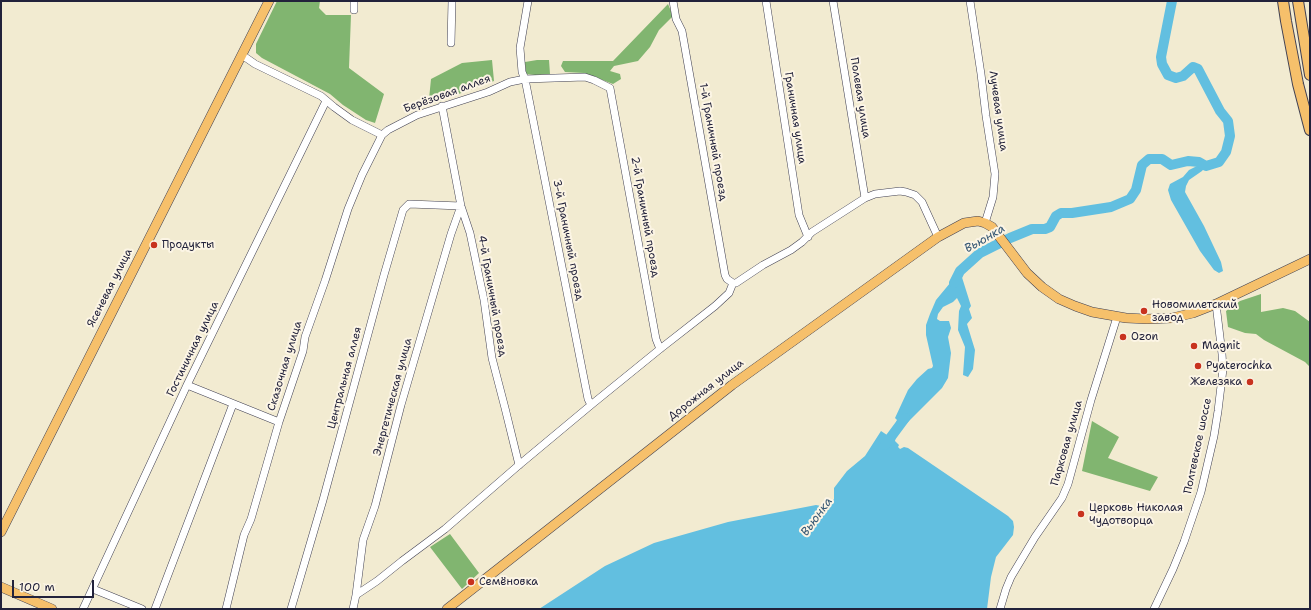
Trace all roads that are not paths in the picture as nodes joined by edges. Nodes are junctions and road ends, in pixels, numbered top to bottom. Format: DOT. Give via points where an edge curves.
graph roads {
  1 [pos="269,1"];
  2 [pos="354,1"];
  3 [pos="452,1"];
  4 [pos="528,1"];
  5 [pos="673,1"];
  6 [pos="766,1"];
  7 [pos="833,1"];
  8 [pos="970,1"];
  9 [pos="1284,1"];
  10 [pos="1298,1"];
  11 [pos="354,10"];
  12 [pos="451,43"];
  13 [pos="242,55"];
  14 [pos="1310,75"];
  15 [pos="525,79"];
  16 [pos="610,88"];
  17 [pos="326,101"];
  18 [pos="442,106"];
  19 [pos="1310,130"];
  20 [pos="382,135"];
  21 [pos="865,198"];
  22 [pos="461,206"];
  23 [pos="985,223"];
  24 [pos="808,237"];
  25 [pos="938,237"];
  26 [pos="1310,259"];
  27 [pos="733,283"];
  28 [pos="1216,304"];
  29 [pos="1117,317"];
  30 [pos="660,349"];
  31 [pos="187,385"];
  32 [pos="233,404"];
  33 [pos="591,405"];
  34 [pos="280,422"];
  35 [pos="519,465"];
  36 [pos="1,532"];
  37 [pos="1,587"];
  38 [pos="93,589"];
  39 [pos="356,595"];
  40 [pos="40,607"];
  41 [pos="52,609"];
  42 [pos="83,609"];
  43 [pos="142,609"];
  44 [pos="155,609"];
  45 [pos="226,609"];
  46 [pos="291,609"];
  47 [pos="353,609"];
  48 [pos="447,609"];
  49 [pos="1000,609"];
  50 [pos="1154,609"];
  1 -- 13 [label="main road, Ясеневая улица"];
  2 -- 11 [label="street"];
  3 -- 12 [label="street"];
  4 -- 15 [label="street" via="520,48"];
  5 -- 27 [label="street, 1-й Граничный проезд" via="676,19 682,31 725,275"];
  6 -- 24 [label="street, Граничная улица" via="799,215"];
  7 -- 21 [label="street, Полевая улица"];
  8 -- 23 [label="street, Лучевая улица" via="995,174 993,197"];
  9 -- 19 [label="highway" via="1297,77"];
  10 -- 14 [label="highway"];
  13 -- 17 [label="street"];
  13 -- 36 [label="main road, Ясеневая улица"];
  15 -- 16 [label="street, Берёзовая аллея" via="585,77"];
  15 -- 18 [label="street, Берёзовая аллея"];
  15 -- 33 [label="street, 3-й Граничный проезд" via="586,391"];
  16 -- 30 [label="street, 2-й Граничный проезд" via="656,339"];
  17 -- 20 [label="street" via="352,120"];
  17 -- 31 [label="street, Гостиничная улица"];
  18 -- 20 [label="street, Берёзовая аллея" via="416,115"];
  18 -- 22 [label="street, 4-й Граничный проезд"];
  20 -- 34 [label="street, Сказочная улица" via="348,210 305,337 303,351"];
  21 -- 24 [label="street"];
  21 -- 25 [label="street" via="881,192 906,192 915,195 922,202"];
  22 -- 35 [label="street, 4-й Граничный проезд" via="470,233 484,300 492,358"];
  22 -- 39 [label="street, Энергетическая улица" via="363,540"];
  22 -- 46 [label="street, Центральная аллея" via="409,204 403,210"];
  23 -- 25 [label="main road, Дорожная улица" via="969,222"];
  23 -- 29 [label="main road" via="993,229 1033,280 1059,299 1088,311"];
  24 -- 27 [label="street" via="791,250"];
  25 -- 48 [label="main road, Дорожная улица" via="732,385"];
  26 -- 28 [label="main road"];
  27 -- 30 [label="street" via="724,298"];
  28 -- 29 [label="main road" via="1172,318"];
  28 -- 50 [label="street, Полтевское шоссе" via="1223,369 1214,436 1201,492 1184,542"];
  29 -- 49 [label="street, Парковая улица" via="1068,484 1062,498 1011,577"];
  30 -- 33 [label="street"];
  31 -- 32 [label="street"];
  31 -- 38 [label="street, Гостиничная улица"];
  32 -- 34 [label="street"];
  32 -- 44 [label="street"];
  33 -- 35 [label="street"];
  34 -- 45 [label="street, Сказочная улица" via="252,519 244,535"];
  35 -- 39 [label="street" via="445,529"];
  37 -- 40 [label="main road"];
  38 -- 42 [label="street, Гостиничная улица"];
  38 -- 43 [label="street"];
  39 -- 47 [label="street, Энергетическая улица"];
  40 -- 41 [label="main road"];
}
